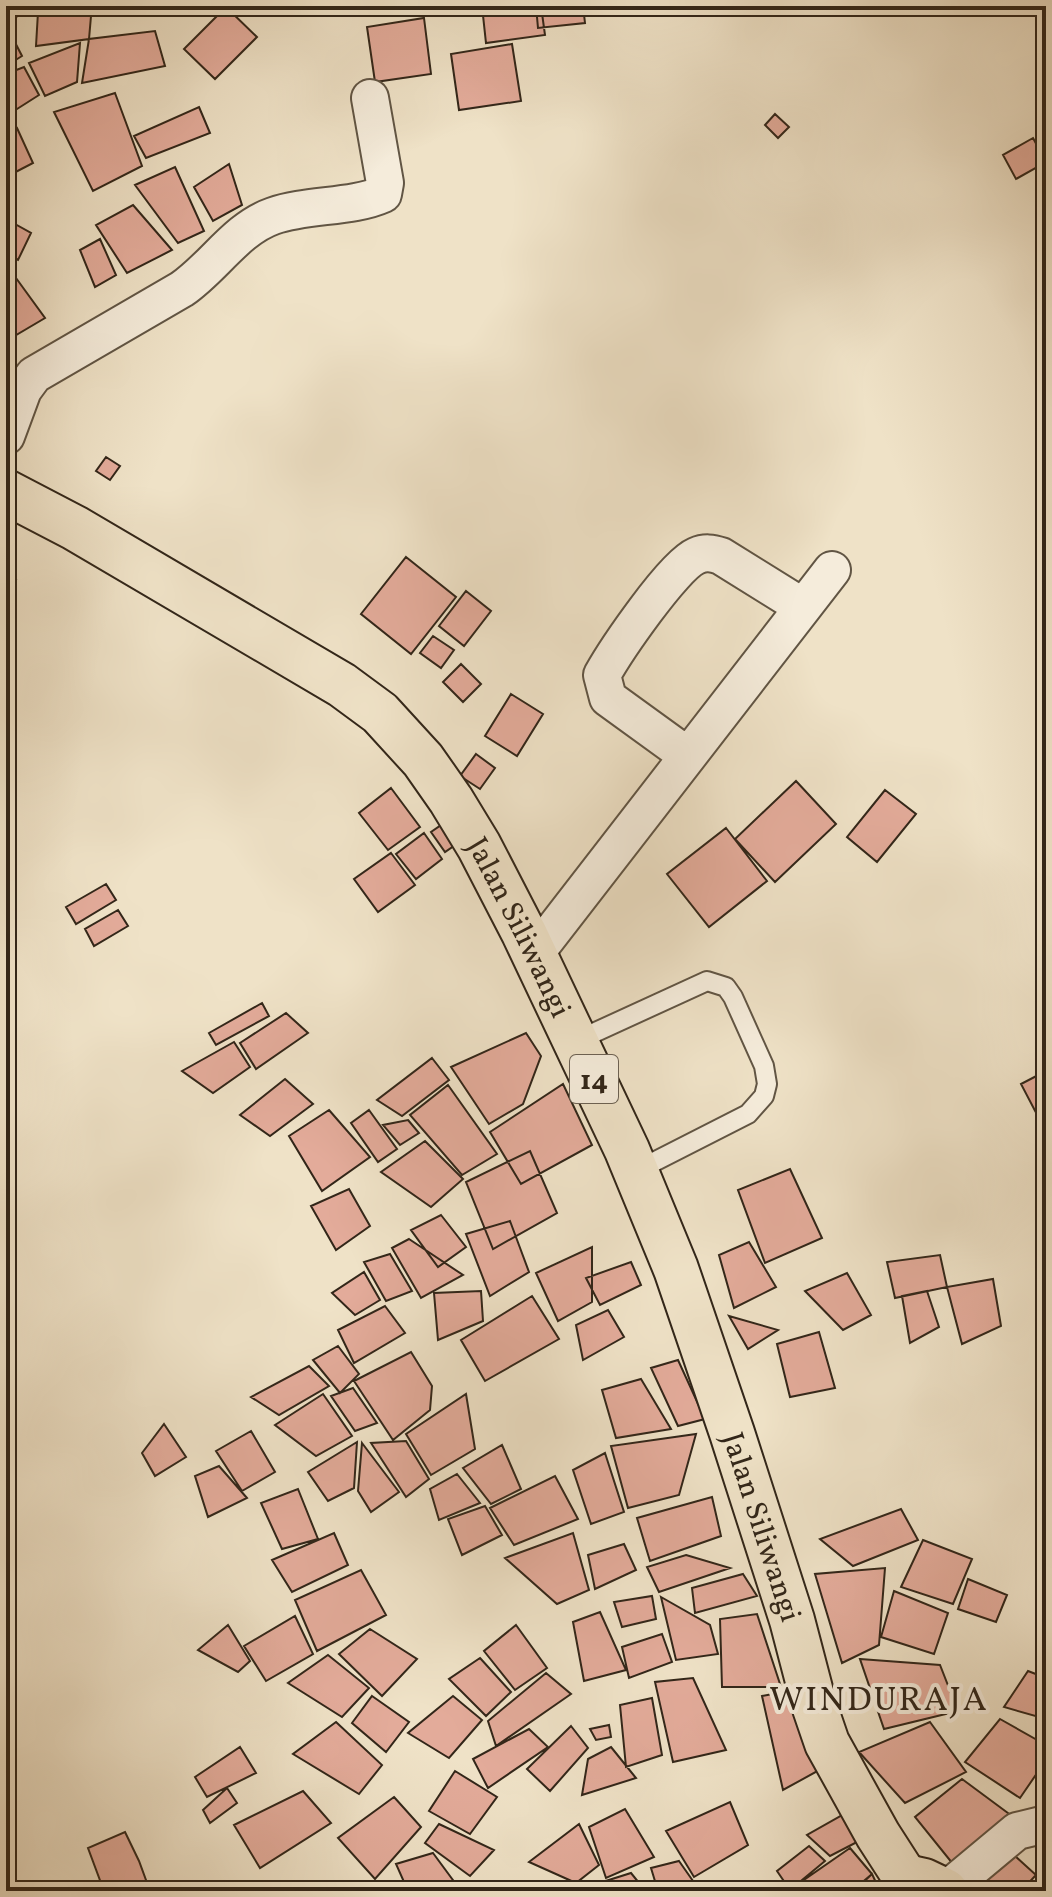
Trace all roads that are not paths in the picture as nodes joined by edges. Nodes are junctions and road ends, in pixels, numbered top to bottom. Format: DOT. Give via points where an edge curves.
graph roads {
  1 [pos="370,98"];
  2 [pos="6,436"];
  3 [pos="6,492"];
  4 [pos="832,570"];
  5 [pos="803,607"];
  6 [pos="688,756"];
  7 [pos="534,955"];
  8 [pos="576,1041"];
  9 [pos="636,1171"];
  10 [pos="1046,1824"];
  11 [pos="927,1887"];
  1 -- 2 [label="street" via="383,194 274,216 249,228 182,289 34,375"];
  3 -- 7 [label="highway, Jalan Siliwangi / 14" via="342,685 380,713 451,800"];
  4 -- 5 [label="street"];
  5 -- 6 [label="street"];
  5 -- 6 [label="street" via="721,556 698,555 675,572 602,675 608,698"];
  6 -- 7 [label="street"];
  7 -- 8 [label="highway, Jalan Siliwangi / 14"];
  8 -- 9 [label="highway, Jalan Siliwangi / 14"];
  8 -- 9 [label="lane" via="707,981 726,987 733,997 764,1066 764,1096 748,1114"];
  9 -- 11 [label="highway, Jalan Siliwangi / 14" via="732,1433 827,1743 878,1835"];
  10 -- 11 [label="street" via="1017,1831"];
}
